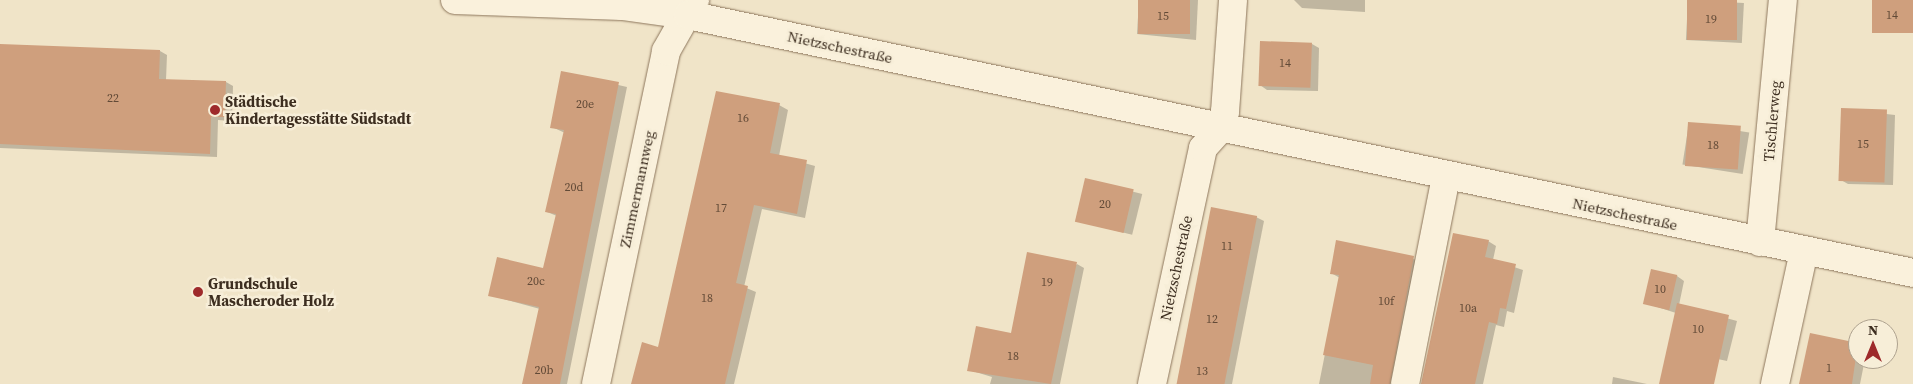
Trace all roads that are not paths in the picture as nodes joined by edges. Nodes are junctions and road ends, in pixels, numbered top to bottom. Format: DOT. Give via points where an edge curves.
graph roads {
  1 [pos="455,0"];
  2 [pos="1233,0"];
  3 [pos="1783,0"];
  4 [pos="691,7"];
  5 [pos="1220,129"];
  6 [pos="1446,177"];
  7 [pos="1760,242"];
  8 [pos="1804,251"];
  9 [pos="1913,273"];
  10 [pos="596,384"];
  11 [pos="1152,384"];
  12 [pos="1406,384"];
  13 [pos="1775,384"];
  1 -- 4 [label="street, Nietzschestraße"];
  2 -- 5 [label="street" via="1228,94"];
  3 -- 7 [label="street, Tischlerweg"];
  4 -- 5 [label="street, Nietzschestraße"];
  4 -- 10 [label="street, Zimmermannweg" via="666,51"];
  5 -- 6 [label="street, Nietzschestraße"];
  5 -- 11 [label="street, Nietzschestraße" via="1203,148"];
  6 -- 7 [label="street, Nietzschestraße"];
  6 -- 12 [label="street"];
  7 -- 8 [label="street, Nietzschestraße"];
  8 -- 9 [label="street, Nietzschestraße"];
  8 -- 13 [label="street"];
}
